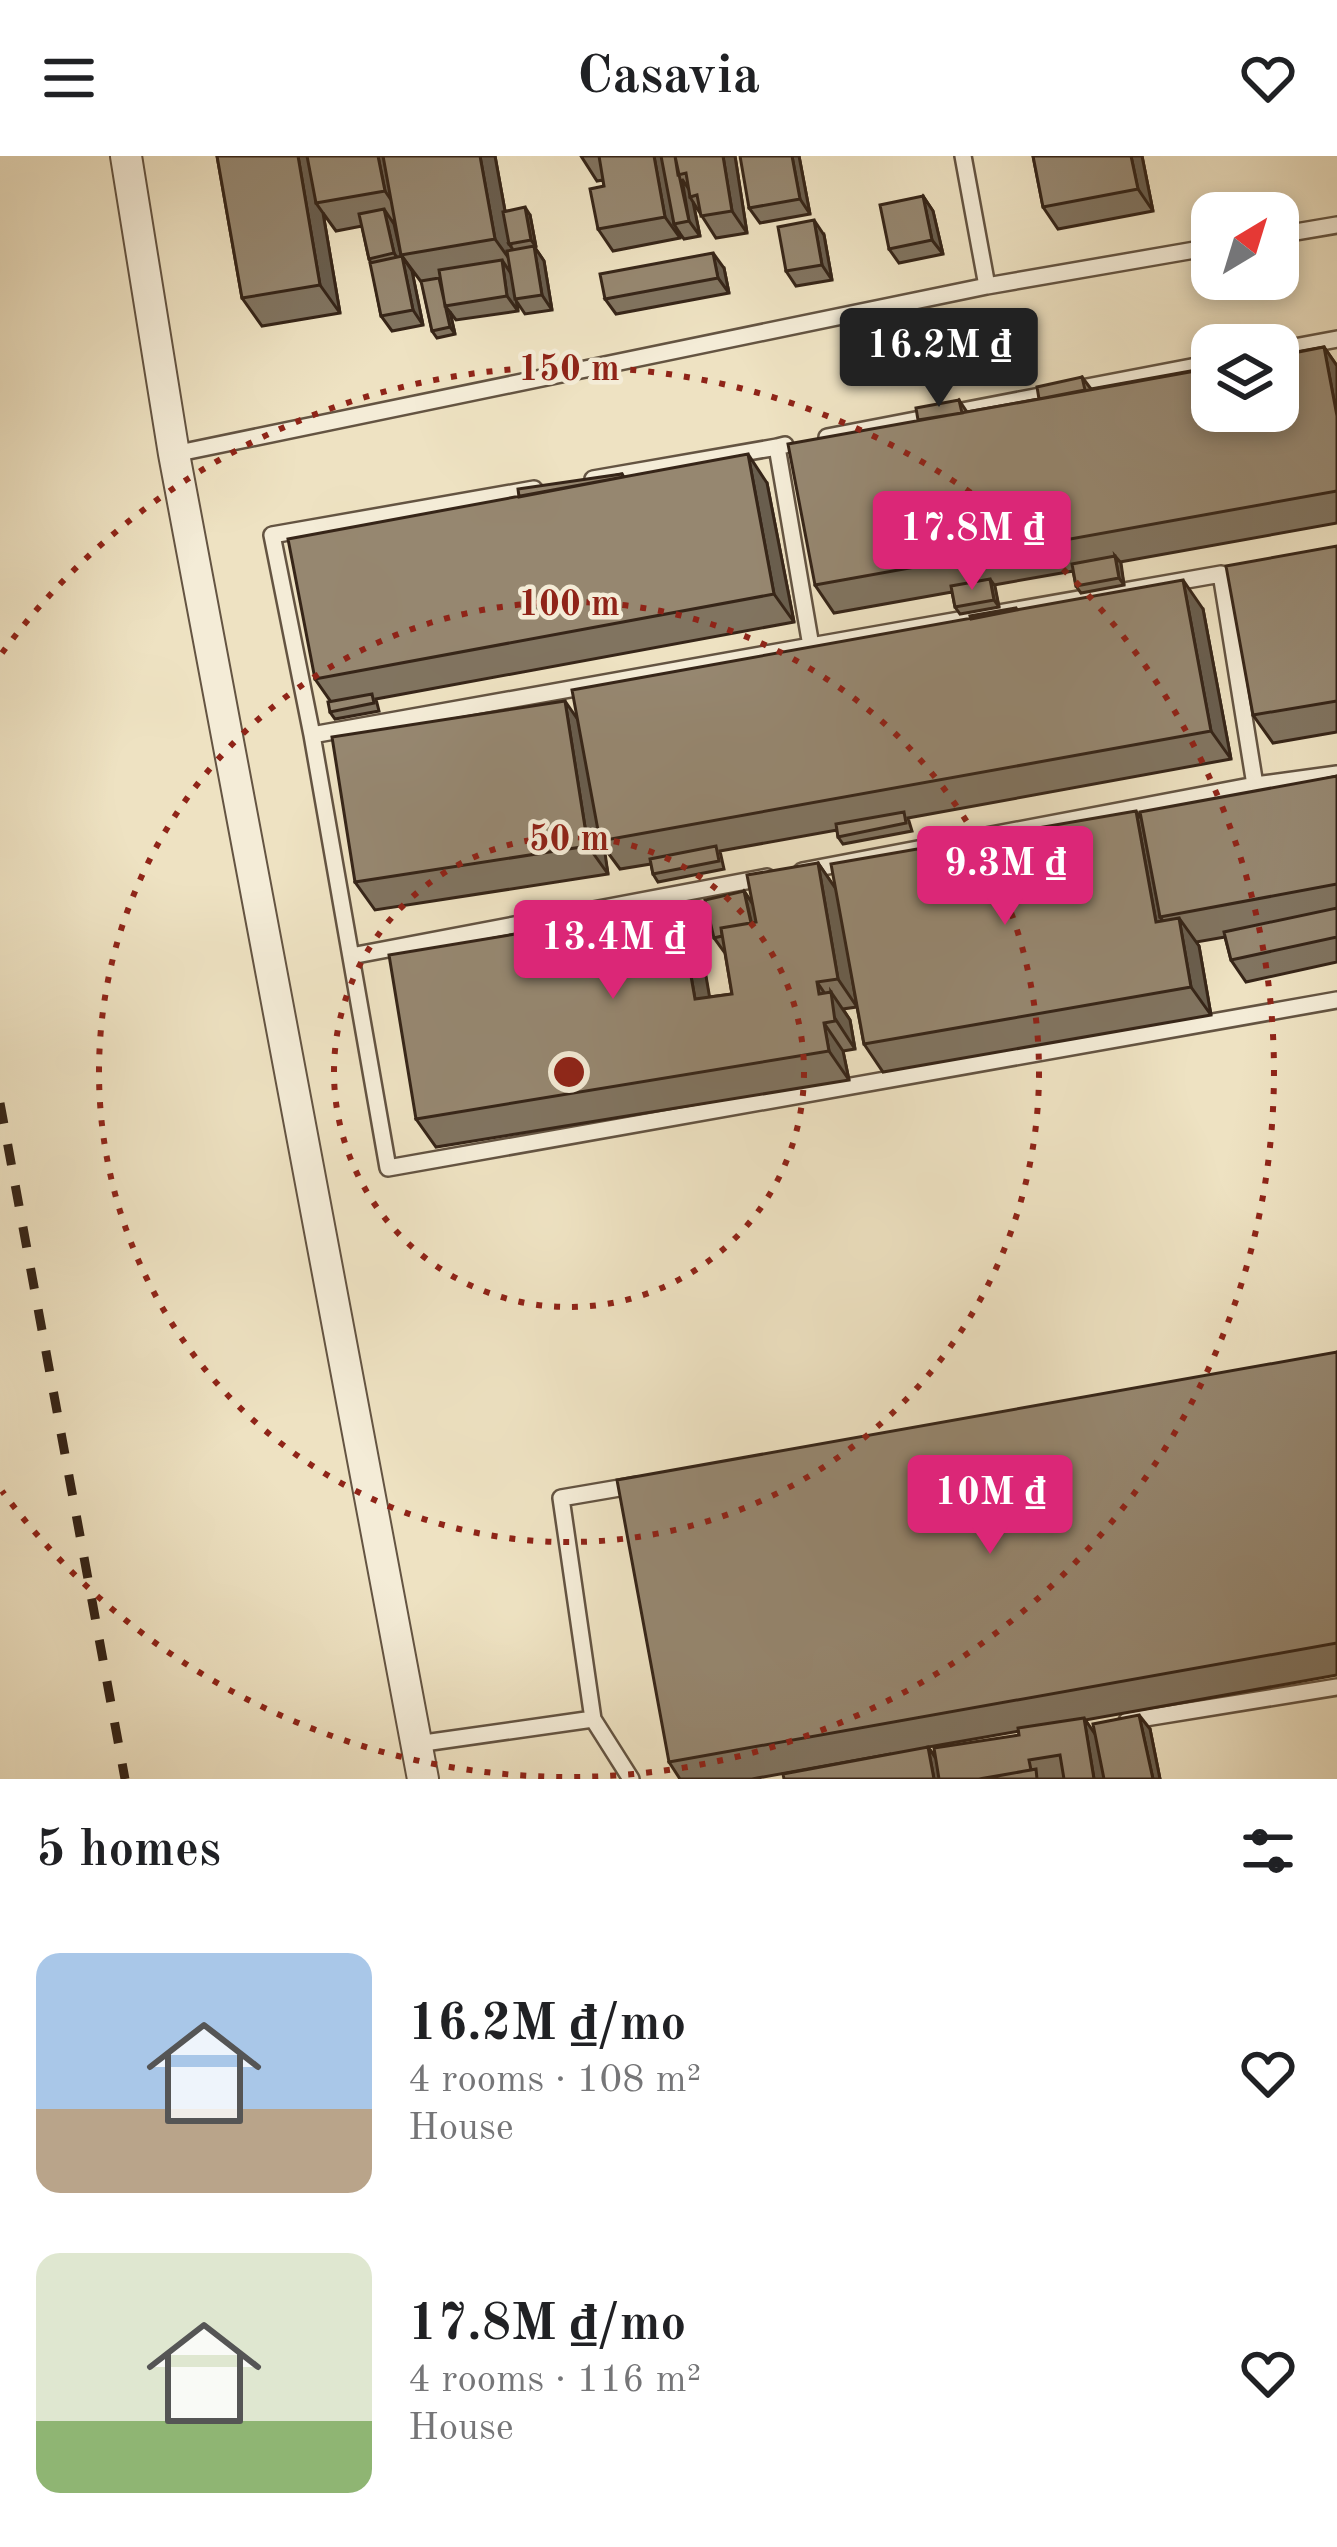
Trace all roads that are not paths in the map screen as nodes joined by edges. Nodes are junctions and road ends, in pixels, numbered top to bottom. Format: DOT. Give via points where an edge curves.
graph roads {
  1 [pos="126,156"];
  2 [pos="964,156"];
  3 [pos="1337,225"];
  4 [pos="1299,231"];
  5 [pos="1191,251"];
  6 [pos="987,286"];
  7 [pos="1337,339"];
  8 [pos="1299,346"];
  9 [pos="1191,367"];
  10 [pos="777,447"];
  11 [pos="174,454"];
  12 [pos="570,483"];
  13 [pos="547,487"];
  14 [pos="811,646"];
  15 [pos="313,735"];
  16 [pos="1337,774"];
  17 [pos="1256,785"];
  18 [pos="351,956"];
  19 [pos="1337,1000"];
  20 [pos="655,1481"];
  21 [pos="1337,1687"];
  22 [pos="592,1719"];
  23 [pos="1114,1724"];
  24 [pos="417,1744"];
  25 [pos="423,1779"];
  26 [pos="631,1779"];
  1 -- 11 [label="street"];
  2 -- 6 [label="lane"];
  3 -- 4 [label="lane"];
  5 -- 6 [label="lane"];
  6 -- 11 [label="lane"];
  7 -- 8 [label="lane"];
  9 -- 10 [label="lane"];
  10 -- 12 [label="lane"];
  10 -- 14 [label="lane"];
  11 -- 24 [label="street"];
  13 -- 15 [label="lane" via="272,535"];
  14 -- 15 [label="lane"];
  14 -- 17 [label="lane" via="1221,574"];
  15 -- 18 [label="lane"];
  16 -- 17 [label="lane"];
  17 -- 18 [label="lane"];
  18 -- 19 [label="lane" via="388,1168"];
  20 -- 22 [label="lane" via="561,1498"];
  21 -- 23 [label="lane"];
  22 -- 24 [label="lane"];
  22 -- 26 [label="lane"];
  24 -- 25 [label="street"];
}
